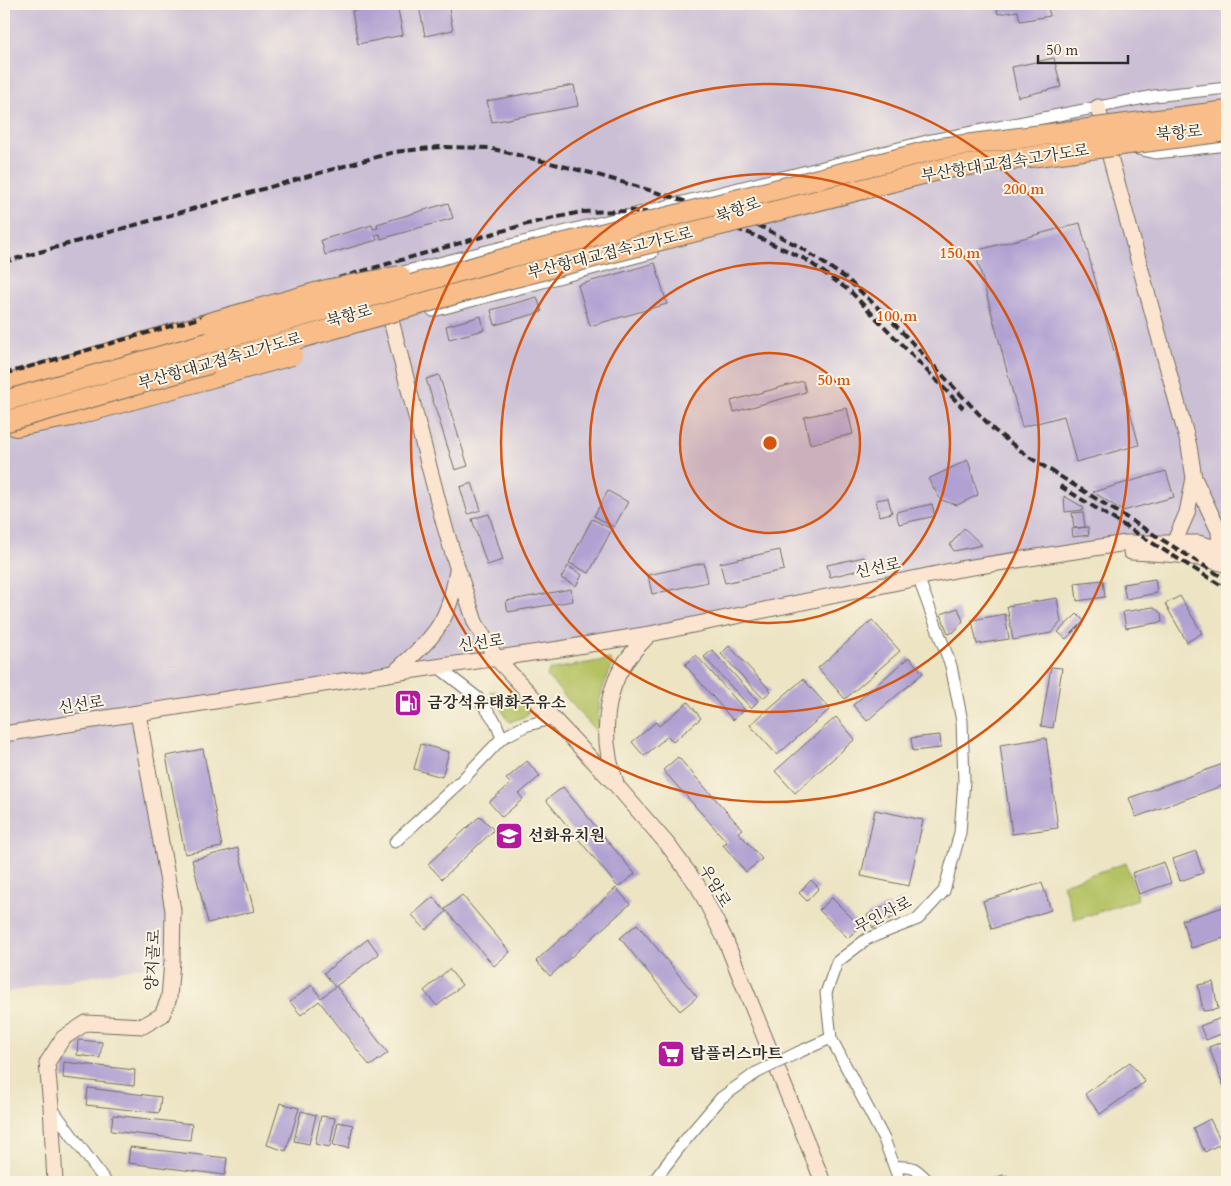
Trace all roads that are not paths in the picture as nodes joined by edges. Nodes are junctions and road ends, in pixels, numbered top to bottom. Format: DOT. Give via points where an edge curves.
graph roads {
  1 [pos="1227,88"];
  2 [pos="1098,107"];
  3 [pos="1227,111"];
  4 [pos="1227,130"];
  5 [pos="1106,142"];
  6 [pos="1227,145"];
  7 [pos="506,258"];
  8 [pos="515,277"];
  9 [pos="380,278"];
  10 [pos="392,321"];
  11 [pos="4,389"];
  12 [pos="4,401"];
  13 [pos="4,422"];
  14 [pos="4,428"];
  15 [pos="1194,478"];
  16 [pos="1174,543"];
  17 [pos="1223,557"];
  18 [pos="960,568"];
  19 [pos="458,570"];
  20 [pos="918,577"];
  21 [pos="650,634"];
  22 [pos="496,658"];
  23 [pos="438,667"];
  24 [pos="394,673"];
  25 [pos="138,713"];
  26 [pos="553,718"];
  27 [pos="4,734"];
  28 [pos="502,738"];
  29 [pos="616,785"];
  30 [pos="395,842"];
  31 [pos="831,1038"];
  32 [pos="51,1106"];
  33 [pos="895,1167"];
  34 [pos="55,1182"];
  35 [pos="106,1182"];
  36 [pos="653,1182"];
  37 [pos="823,1182"];
  38 [pos="900,1182"];
  39 [pos="929,1182"];
  40 [pos="1000,1182"];
  41 [pos="1007,1182"];
  1 -- 2 [label="street, 북항로" via="1154,96"];
  2 -- 5 [label="main road"];
  2 -- 9 [label="street, 북항로" via="928,141"];
  3 -- 7 [label="highway, 부산항대교접속고가도로, bridge" via="941,148"];
  4 -- 8 [label="highway, 부산항대교접속고가도로, bridge" via="946,168"];
  5 -- 6 [label="street, 북항로" via="1156,153"];
  5 -- 10 [label="street, 북항로" via="902,166 716,236"];
  5 -- 15 [label="main road" via="1189,446"];
  7 -- 11 [label="highway, bridge" via="326,290 32,376"];
  7 -- 12 [label="highway, 부산항대교접속고가도로, bridge"];
  8 -- 13 [label="highway, 부산항대교접속고가도로, bridge"];
  8 -- 14 [label="highway, bridge" via="414,320 72,416"];
  9 -- 10 [label="main road, 우암로"];
  9 -- 11 [label="street, 북항로"];
  10 -- 14 [label="street, 북항로"];
  10 -- 19 [label="main road, 우암로"];
  15 -- 16 [label="main road" via="1186,513"];
  15 -- 17 [label="main road" via="1219,531"];
  16 -- 17 [label="main road, 신선로" via="1198,543"];
  16 -- 18 [label="main road, 신선로" via="1126,543"];
  17 -- 18 [label="main road, 신선로" via="1132,552"];
  18 -- 20 [label="main road, 신선로"];
  19 -- 22 [label="main road, 우암로" via="476,622"];
  19 -- 24 [label="main road" via="441,624"];
  20 -- 21 [label="main road, 신선로"];
  20 -- 31 [label="street, 무인사로" via="951,666 962,721 964,780 960,833 944,891 918,920 867,939 836,962 826,993"];
  21 -- 22 [label="main road, 신선로"];
  21 -- 29 [label="main road" via="633,651 611,691 606,726 608,757"];
  22 -- 23 [label="main road, 신선로"];
  22 -- 26 [label="main road, 우암로"];
  23 -- 24 [label="main road, 신선로"];
  23 -- 28 [label="street" via="478,698"];
  24 -- 25 [label="main road, 신선로"];
  25 -- 27 [label="main road, 신선로"];
  25 -- 32 [label="main road, 양지골로" via="173,910 169,998 162,1015 143,1026 86,1023 63,1038 47,1063"];
  26 -- 28 [label="street" via="525,726"];
  26 -- 29 [label="main road, 우암로"];
  28 -- 30 [label="street"];
  29 -- 37 [label="main road, 우암로" via="668,845 698,886 725,938"];
  31 -- 33 [label="street, 무인사로" via="884,1139"];
  31 -- 36 [label="street, bridge" via="756,1073 721,1098"];
  32 -- 34 [label="main road, 양지골로"];
  32 -- 35 [label="street"];
  33 -- 38 [label="street, 무인사로"];
  33 -- 39 [label="street" via="916,1168"];
  40 -- 41 [label="street"];
}
